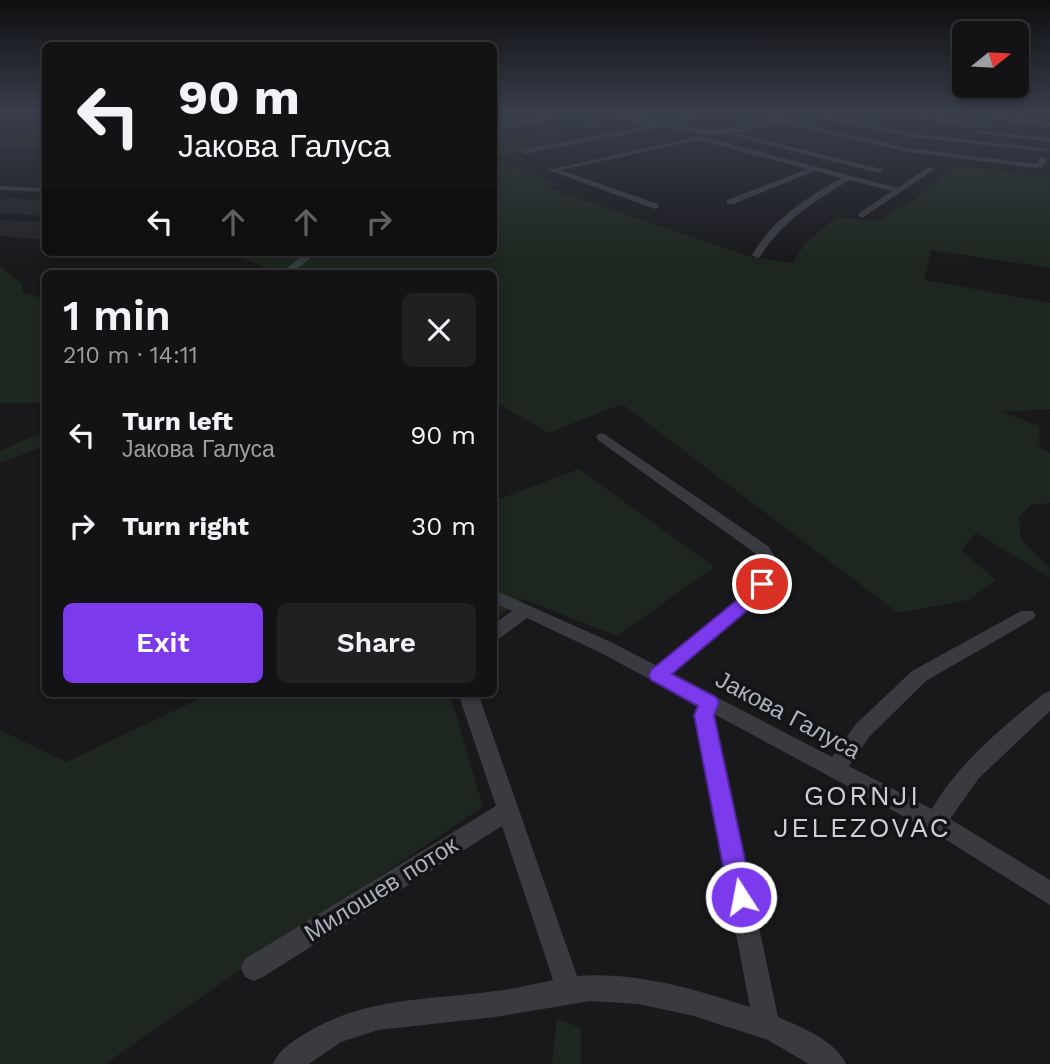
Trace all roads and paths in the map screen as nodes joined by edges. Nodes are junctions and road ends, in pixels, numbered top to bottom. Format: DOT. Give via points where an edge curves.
graph roads {
  1 [pos="591,161"];
  2 [pos="785,161"];
  3 [pos="839,161"];
  4 [pos="984,161"];
  5 [pos="1042,161"];
  6 [pos="813,169"];
  7 [pos="931,169"];
  8 [pos="879,171"];
  9 [pos="846,177"];
  10 [pos="0,188"];
  11 [pos="42,190"];
  12 [pos="897,190"];
  13 [pos="730,202"];
  14 [pos="655,206"];
  15 [pos="862,215"];
  16 [pos="757,255"];
  17 [pos="308,256"];
  18 [pos="289,270"];
  19 [pos="603,437"];
  20 [pos="497,598"];
  21 [pos="525,611"];
  22 [pos="1027,615"];
  23 [pos="497,631"];
  24 [pos="658,675"];
  25 [pos="469,697"];
  26 [pos="1050,699"];
  27 [pos="709,702"];
  28 [pos="835,770"];
  29 [pos="508,810"];
  30 [pos="936,823"];
  31 [pos="1050,894"];
  32 [pos="254,968"];
  33 [pos="569,990"];
  34 [pos="767,1026"];
  35 [pos="286,1064"];
  36 [pos="832,1064"];
  1 -- 14 [label="street" via="552,170"];
  2 -- 6 [label="street"];
  3 -- 8 [label="street"];
  4 -- 5 [label="street" via="1034,166"];
  6 -- 9 [label="street"];
  6 -- 13 [label="street"];
  7 -- 12 [label="street"];
  9 -- 12 [label="street"];
  9 -- 16 [label="street" via="780,223"];
  10 -- 11 [label="street"];
  12 -- 15 [label="street"];
  17 -- 18 [label="street"];
  19 -- 24 [label="street" via="767,557 748,572 762,589"];
  20 -- 21 [label="street, Јакова Галуса"];
  21 -- 23 [label="street"];
  21 -- 24 [label="street, Јакова Галуса"];
  22 -- 28 [label="street" via="919,676 863,730"];
  24 -- 27 [label="street, Јакова Галуса"];
  25 -- 29 [label="street"];
  26 -- 30 [label="street" via="951,795"];
  27 -- 28 [label="street, Јакова Галуса"];
  27 -- 34 [label="street" via="704,715"];
  28 -- 30 [label="street, Јакова Галуса"];
  29 -- 32 [label="street, Милошев поток"];
  29 -- 33 [label="street"];
  30 -- 31 [label="street, Јакова Галуса"];
  33 -- 34 [label="street" via="632,991"];
  33 -- 35 [label="street" via="513,1003 411,1010 370,1019 313,1043"];
  34 -- 36 [label="street"];
}
